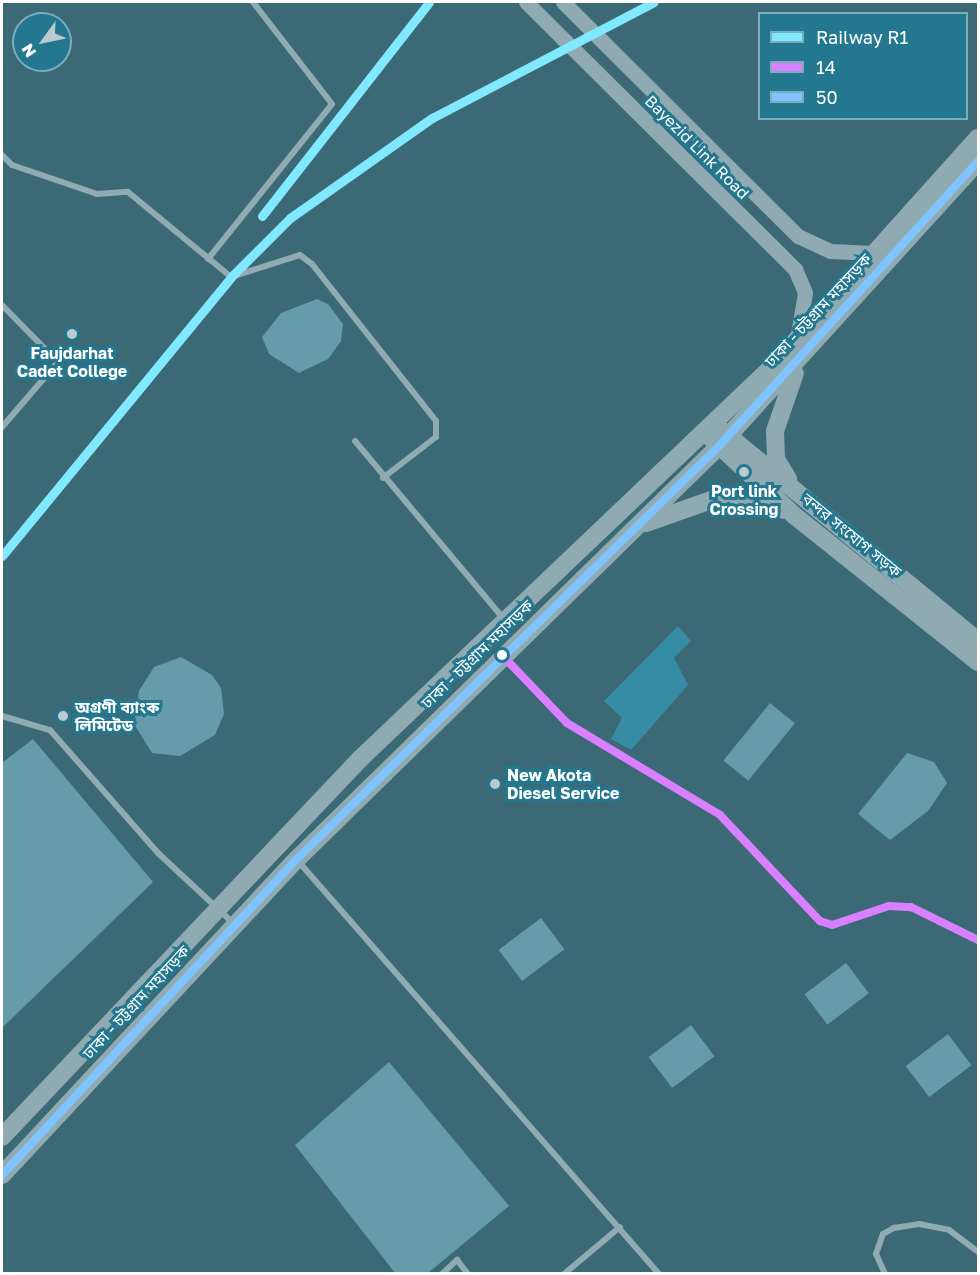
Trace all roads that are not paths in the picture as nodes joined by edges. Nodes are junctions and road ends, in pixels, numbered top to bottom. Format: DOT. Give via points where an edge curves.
graph roads {
  1 [pos="253,2"];
  2 [pos="526,2"];
  3 [pos="563,2"];
  4 [pos="978,138"];
  5 [pos="2,155"];
  6 [pos="978,161"];
  7 [pos="875,253"];
  8 [pos="208,259"];
  9 [pos="2,305"];
  10 [pos="798,334"];
  11 [pos="803,355"];
  12 [pos="2,427"];
  13 [pos="717,434"];
  14 [pos="355,441"];
  15 [pos="383,478"];
  16 [pos="800,508"];
  17 [pos="624,534"];
  18 [pos="508,623"];
  19 [pos="978,641"];
  20 [pos="502,655"];
  21 [pos="978,662"];
  22 [pos="2,716"];
  23 [pos="297,859"];
  24 [pos="216,910"];
  25 [pos="236,926"];
  26 [pos="978,940"];
  27 [pos="2,1137"];
  28 [pos="2,1175"];
  29 [pos="620,1227"];
  30 [pos="978,1252"];
  31 [pos="441,1274"];
  32 [pos="468,1274"];
  33 [pos="564,1274"];
  34 [pos="659,1274"];
  35 [pos="885,1274"];
  1 -- 8 [label="street" via="333,104"];
  2 -- 10 [label="main road, Bayezid Link Road" via="801,280 805,293"];
  3 -- 7 [label="main road, Bayezid Link Road" via="751,195 798,236 830,251"];
  4 -- 7 [label="highway, ঢাকা - চট্টগ্রাম মহাসড়ক"];
  5 -- 8 [label="street" via="12,165 97,194 128,192"];
  6 -- 11 [label="highway, ঢাকা - চট্টগ্রাম মহাসড়ক"];
  7 -- 10 [label="highway, ঢাকা - চট্টগ্রাম মহাসড়ক"];
  8 -- 15 [label="street" via="231,277 300,255 312,264 436,421 436,437"];
  9 -- 12 [label="street" via="58,362"];
  10 -- 13 [label="highway, ঢাকা - চট্টগ্রাম মহাসড়ক"];
  11 -- 13 [label="highway, ঢাকা - চট্টগ্রাম মহাসড়ক"];
  11 -- 16 [label="highway" via="782,399 776,459"];
  13 -- 16 [label="highway, বন্দর সংযোগ সড়ক"];
  13 -- 17 [label="highway, ঢাকা - চট্টগ্রাম মহাসড়ক"];
  13 -- 18 [label="highway, ঢাকা - চট্টগ্রাম মহাসড়ক"];
  14 -- 15 [label="street"];
  15 -- 18 [label="street"];
  16 -- 17 [label="highway" via="720,497 661,514"];
  16 -- 19 [label="highway, বন্দর সংযোগ সড়ক"];
  16 -- 21 [label="highway, বন্দর সংযোগ সড়ক"];
  17 -- 20 [label="highway, ঢাকা - চট্টগ্রাম মহাসড়ক"];
  18 -- 24 [label="highway, ঢাকা - চট্টগ্রাম মহাসড়ক" via="360,759"];
  20 -- 23 [label="highway, ঢাকা - চট্টগ্রাম মহাসড়ক"];
  20 -- 26 [label="street" via="567,723 720,815 820,921 832,925 889,906 911,907"];
  22 -- 24 [label="street" via="50,730 158,853"];
  23 -- 25 [label="highway, ঢাকা - চট্টগ্রাম মহাসড়ক"];
  23 -- 29 [label="street"];
  24 -- 25 [label="street"];
  24 -- 27 [label="highway, ঢাকা - চট্টগ্রাম মহাসড়ক"];
  25 -- 28 [label="highway, ঢাকা - চট্টগ্রাম মহাসড়ক"];
  29 -- 33 [label="street"];
  29 -- 34 [label="street"];
  30 -- 35 [label="street" via="949,1230 919,1224 894,1228 884,1234 876,1254"];
  31 -- 32 [label="street" via="457,1260"];
}
